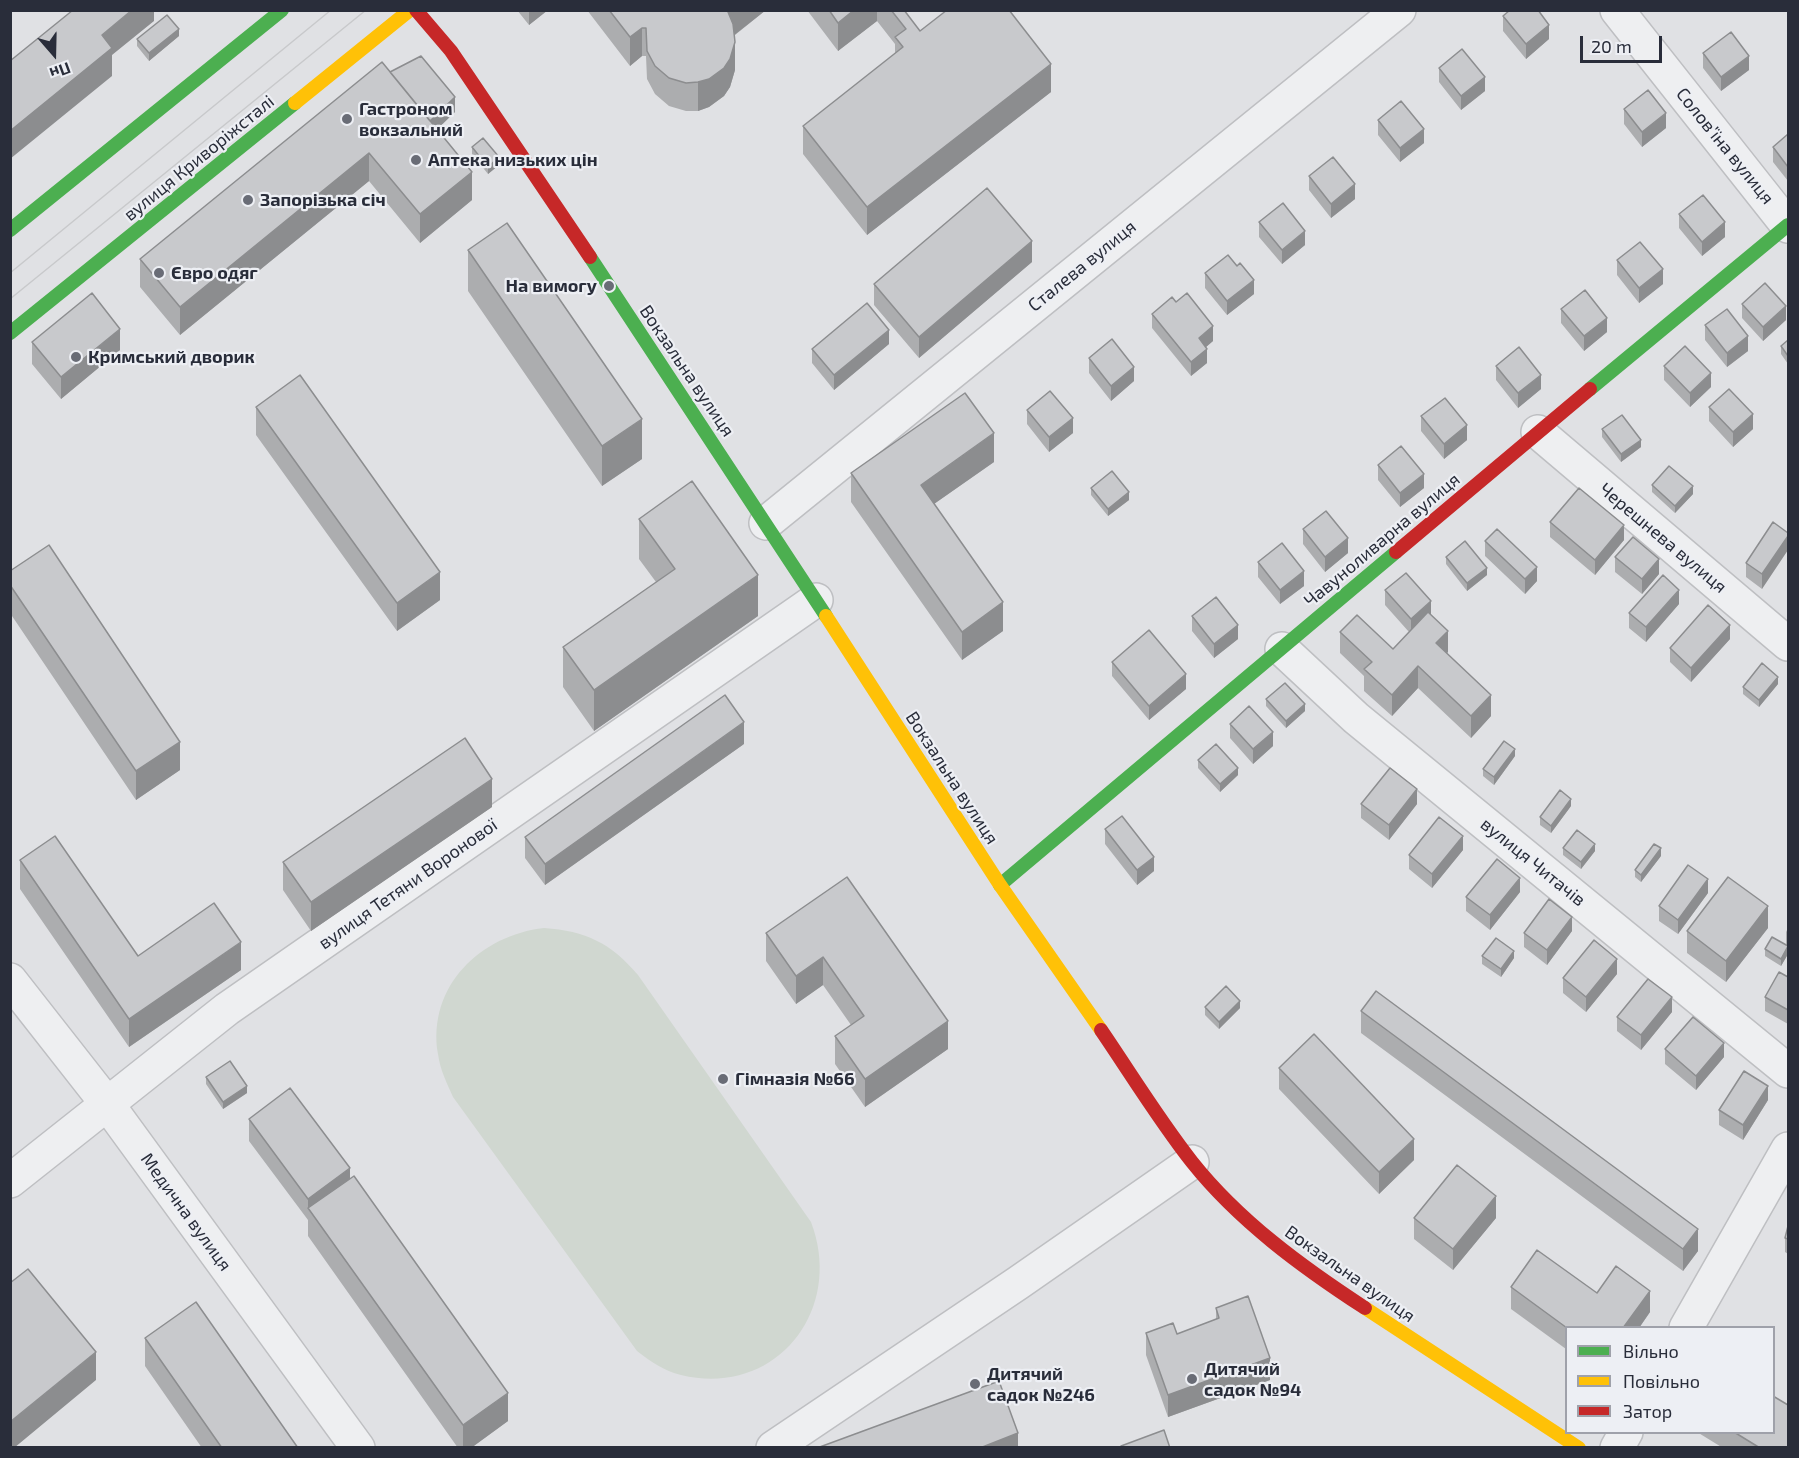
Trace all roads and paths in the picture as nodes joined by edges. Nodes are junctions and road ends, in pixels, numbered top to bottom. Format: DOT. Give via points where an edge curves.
graph roads {
  1 [pos="282,10"];
  2 [pos="410,10"];
  3 [pos="416,10"];
  4 [pos="1399,10"];
  5 [pos="1617,10"];
  6 [pos="1788,226"];
  7 [pos="10,230"];
  8 [pos="10,333"];
  9 [pos="1538,432"];
  10 [pos="766,523"];
  11 [pos="816,600"];
  12 [pos="1788,644"];
  13 [pos="1282,648"];
  14 [pos="1000,885"];
  15 [pos="10,980"];
  16 [pos="1788,1071"];
  17 [pos="108,1105"];
  18 [pos="1788,1149"];
  19 [pos="1192,1162"];
  20 [pos="10,1181"];
  21 [pos="1687,1326"];
  22 [pos="1625,1434"];
  23 [pos="358,1448"];
  24 [pos="773,1448"];
  25 [pos="1579,1448"];
  26 [pos="1617,1448"];
  1 -- 7 [label="street"];
  2 -- 8 [label="street, вулиця Криворіжсталі"];
  3 -- 10 [label="street, Вокзальна вулиця" via="451,51 533,171"];
  4 -- 10 [label="street, Сталева вулиця"];
  5 -- 6 [label="street, Соловʼїна вулиця"];
  6 -- 9 [label="street, Чавуноливарна вулиця"];
  9 -- 12 [label="street, Черешнева вулиця"];
  9 -- 13 [label="street, Чавуноливарна вулиця"];
  10 -- 11 [label="street, Вокзальна вулиця"];
  11 -- 14 [label="street, Вокзальна вулиця"];
  11 -- 17 [label="street, вулиця Тетяни Воронової" via="227,1009"];
  13 -- 14 [label="street, Чавуноливарна вулиця"];
  13 -- 16 [label="street, вулиця Читачів" via="1356,718"];
  14 -- 19 [label="street, Вокзальна вулиця"];
  15 -- 17 [label="street, Медична вулиця"];
  17 -- 20 [label="street, вулиця Тетяни Воронової"];
  17 -- 23 [label="street, Медична вулиця"];
  18 -- 21 [label="street"];
  19 -- 24 [label="street"];
  19 -- 25 [label="street, Вокзальна вулиця" via="1241,1215 1313,1274"];
  22 -- 26 [label="street"];
}
